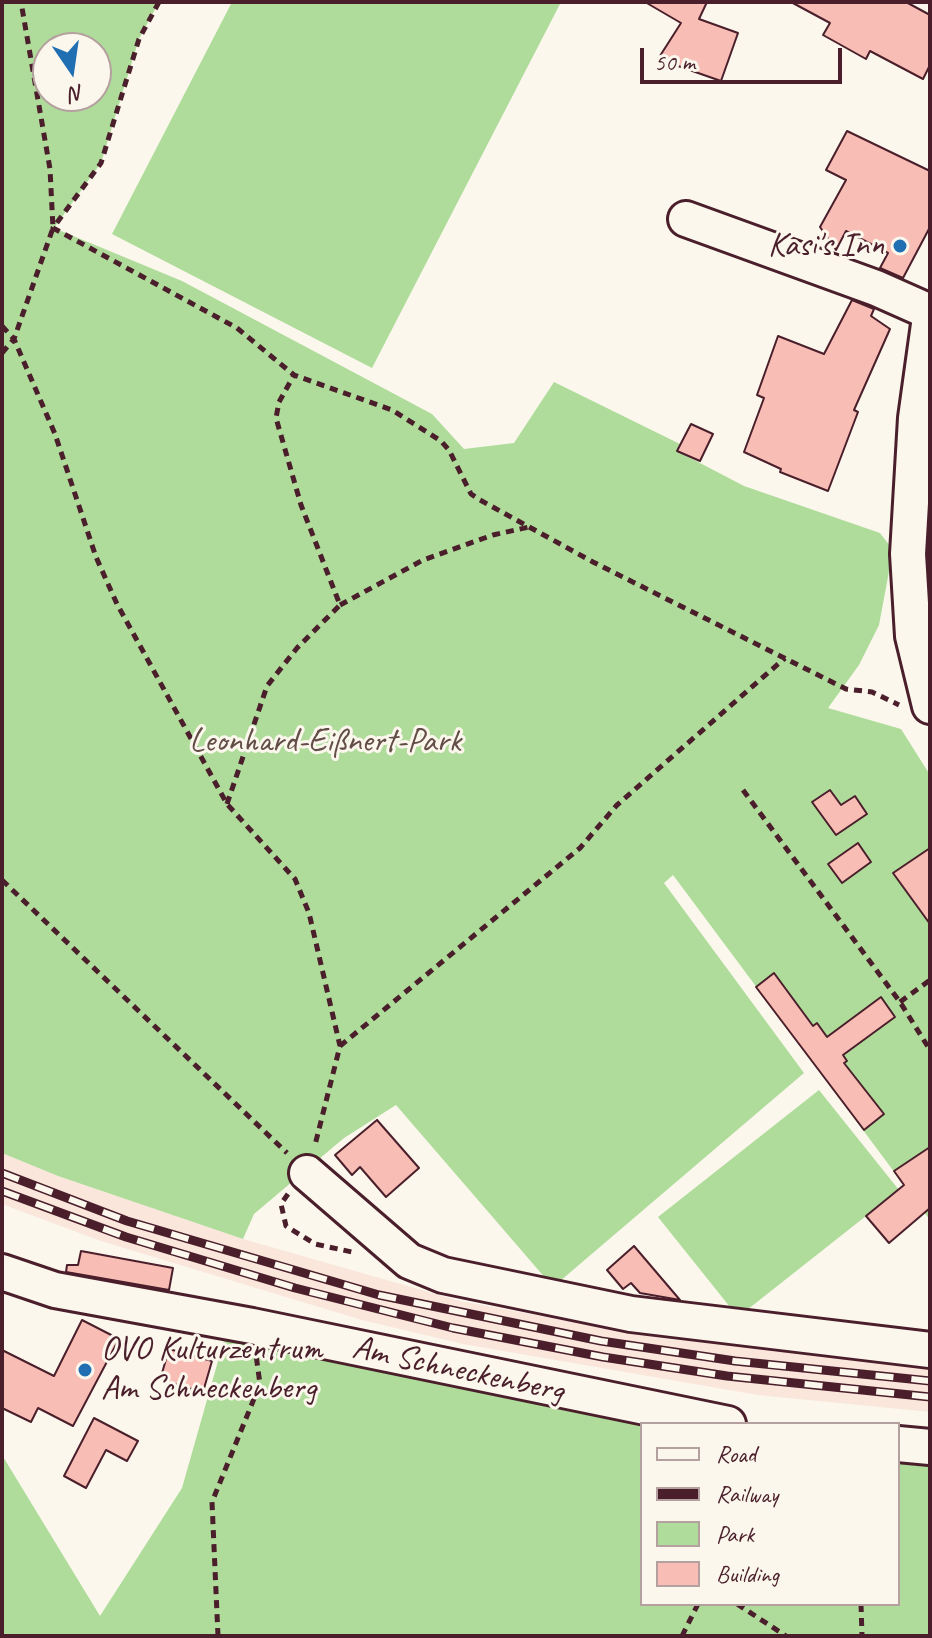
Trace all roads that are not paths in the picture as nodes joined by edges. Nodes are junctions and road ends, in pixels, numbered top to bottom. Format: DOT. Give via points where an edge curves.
graph roads {
  1 [pos="686,219"];
  2 [pos="930,317"];
  3 [pos="918,708"];
  4 [pos="307,1173"];
  5 [pos="2,1272"];
  6 [pos="930,1350"];
  7 [pos="718,1422"];
  8 [pos="900,1444"];
  9 [pos="930,1447"];
  1 -- 2 [label="street" via="876,288"];
  2 -- 3 [label="street" via="916,418 908,554"];
  4 -- 6 [label="street" via="409,1261 443,1275 631,1314"];
  5 -- 7 [label="street, Am Schneckenberg" via="55,1290"];
  8 -- 9 [label="street"];
}
